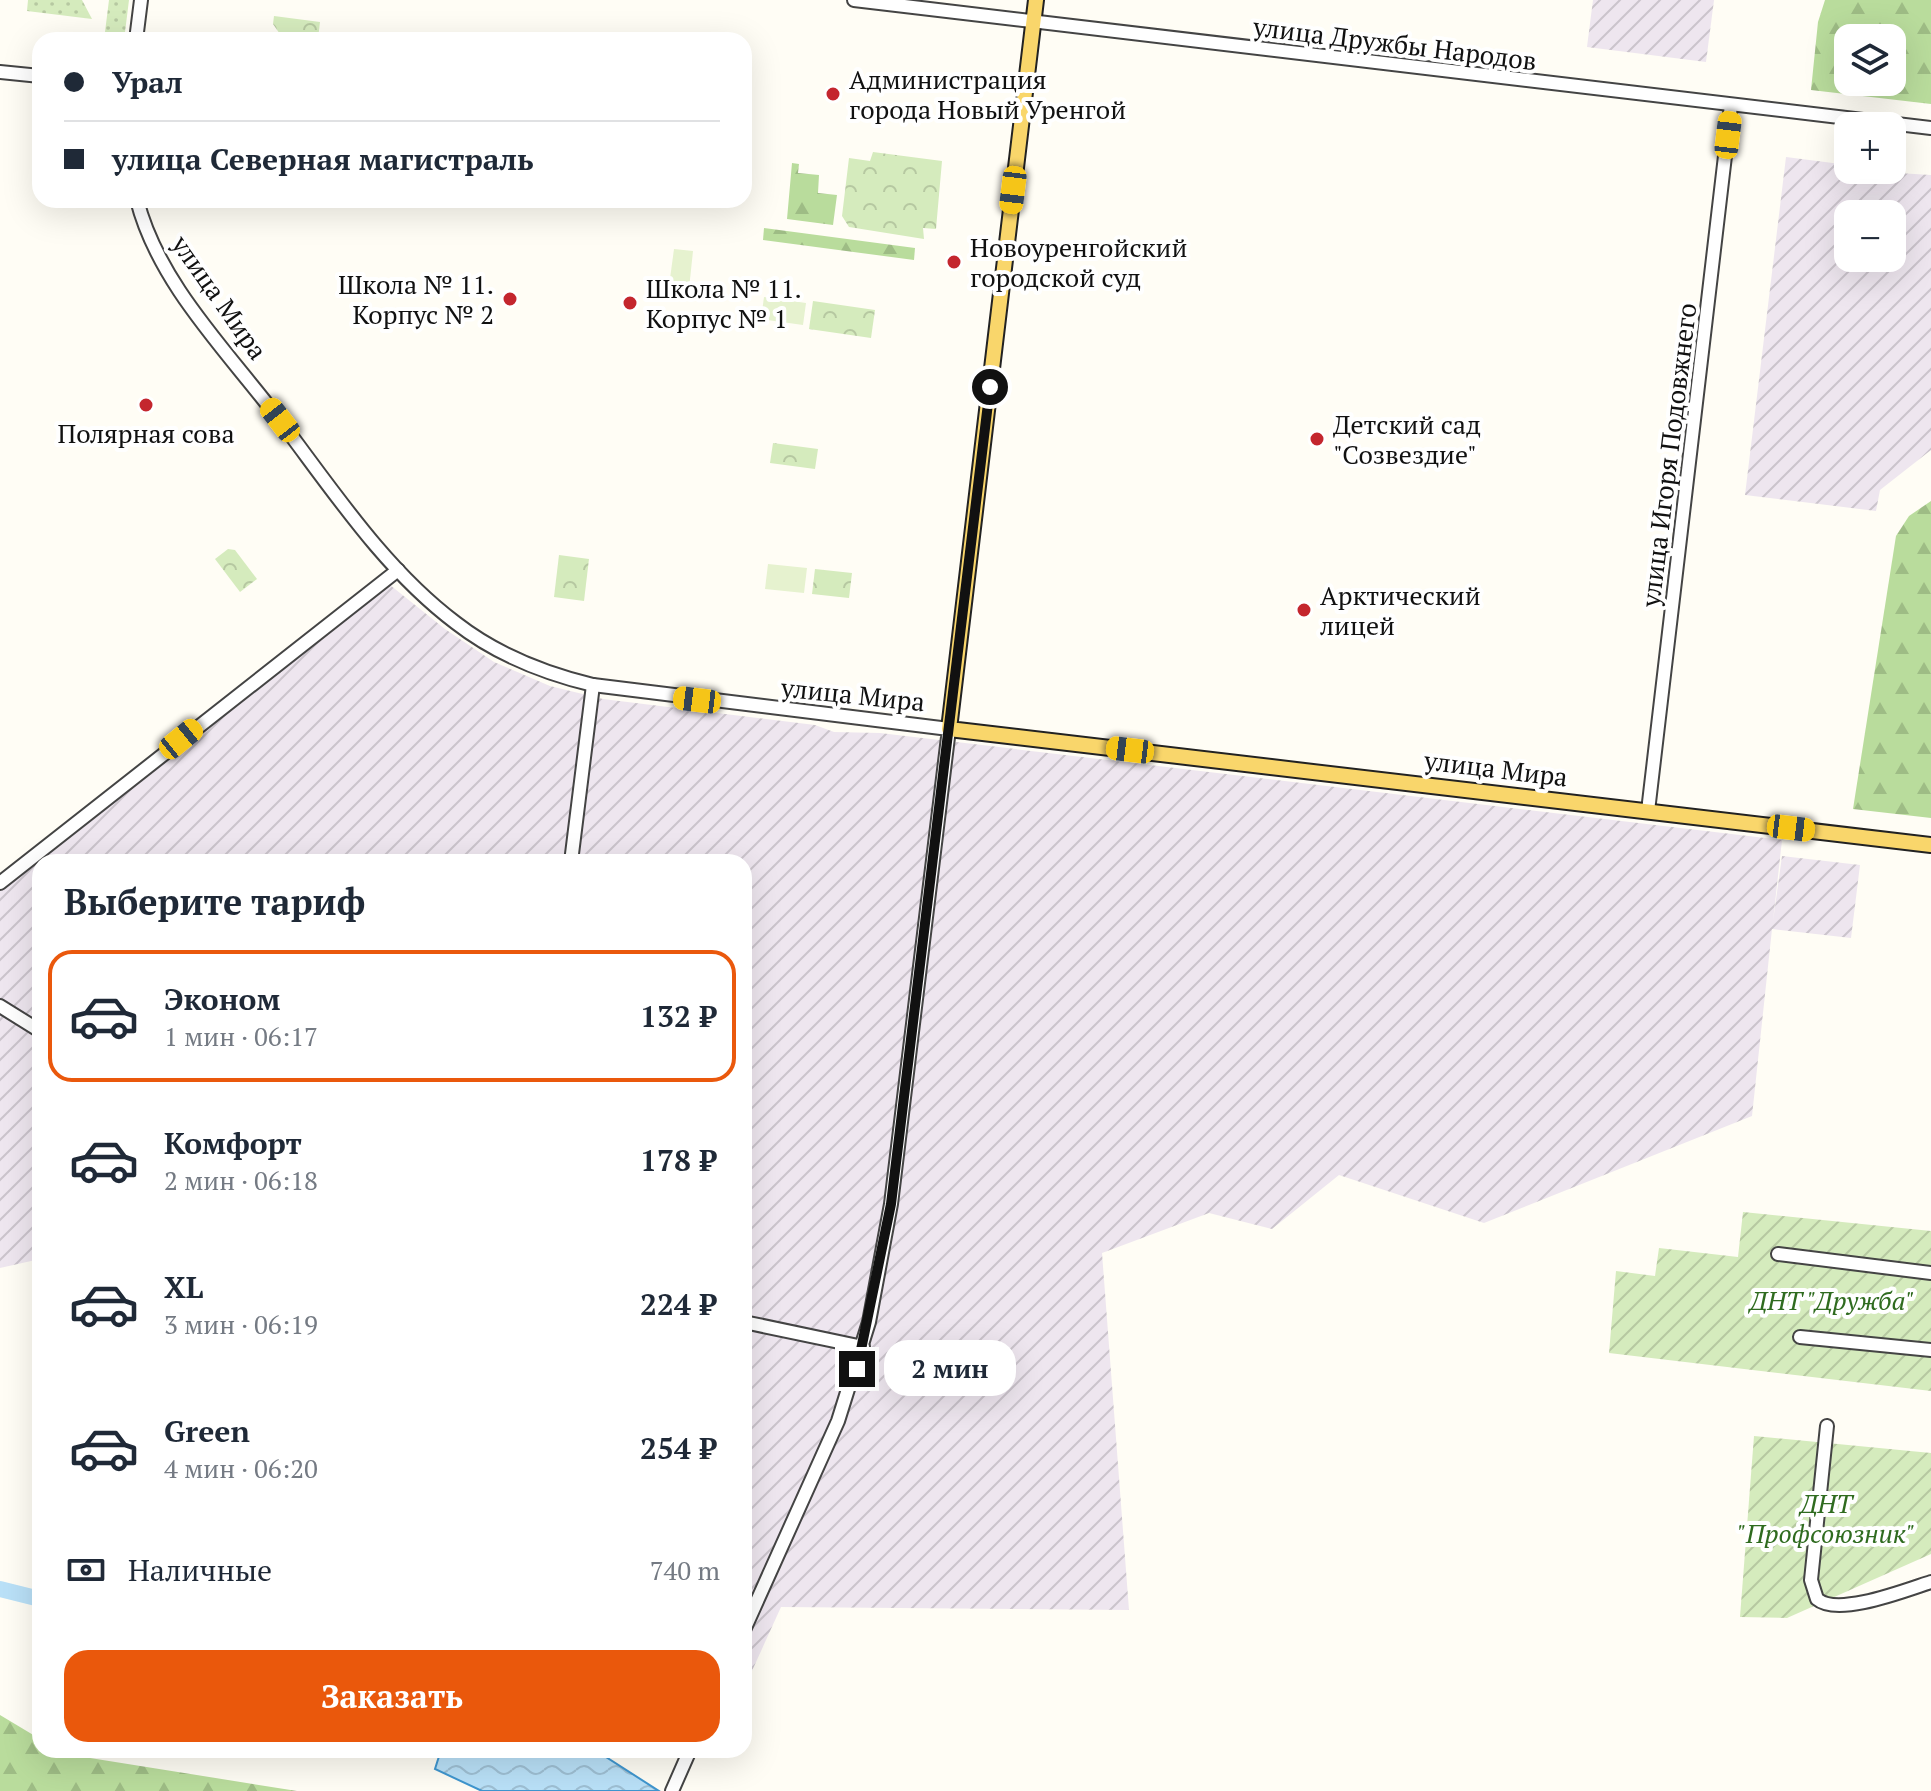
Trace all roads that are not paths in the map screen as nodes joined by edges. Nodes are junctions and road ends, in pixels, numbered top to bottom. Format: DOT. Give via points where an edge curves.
graph roads {
  1 [pos="141,0"];
  2 [pos="854,0"];
  3 [pos="1036,0"];
  4 [pos="1033,22"];
  5 [pos="137,32"];
  6 [pos="0,72"];
  7 [pos="32,75"];
  8 [pos="1731,105"];
  9 [pos="1931,128"];
  10 [pos="140,208"];
  11 [pos="398,570"];
  12 [pos="593,685"];
  13 [pos="949,729"];
  14 [pos="1648,811"];
  15 [pos="1931,845"];
  16 [pos="37,854"];
  17 [pos="572,854"];
  18 [pos="32,858"];
  19 [pos="0,883"];
  20 [pos="0,1006"];
  21 [pos="32,1028"];
  22 [pos="1778,1254"];
  23 [pos="1931,1273"];
  24 [pos="752,1324"];
  25 [pos="1800,1337"];
  26 [pos="863,1347"];
  27 [pos="1931,1350"];
  28 [pos="1827,1426"];
  29 [pos="1931,1582"];
  30 [pos="752,1612"];
  31 [pos="687,1758"];
  32 [pos="674,1787"];
  1 -- 5 [label="street"];
  2 -- 4 [label="street, улица Дружбы Народов"];
  3 -- 4 [label="main road"];
  4 -- 8 [label="street, улица Дружбы Народов"];
  4 -- 13 [label="main road"];
  6 -- 7 [label="street"];
  8 -- 9 [label="street, улица Дружбы Народов"];
  8 -- 14 [label="street, улица Игоря Подовжнего"];
  10 -- 11 [label="street, улица Мира" via="154,245 190,304"];
  11 -- 12 [label="street, улица Мира" via="435,607 494,649"];
  11 -- 16 [label="street"];
  12 -- 13 [label="street, улица Мира"];
  12 -- 17 [label="street"];
  13 -- 14 [label="main road, улица Мира"];
  13 -- 26 [label="street" via="891,1204"];
  14 -- 15 [label="main road, улица Мира"];
  18 -- 19 [label="street"];
  20 -- 21 [label="street"];
  22 -- 23 [label="street"];
  24 -- 26 [label="street"];
  25 -- 27 [label="street"];
  26 -- 30 [label="street" via="838,1421"];
  28 -- 29 [label="street" via="1811,1580 1817,1599 1829,1605 1851,1604"];
  31 -- 32 [label="street"];
}
